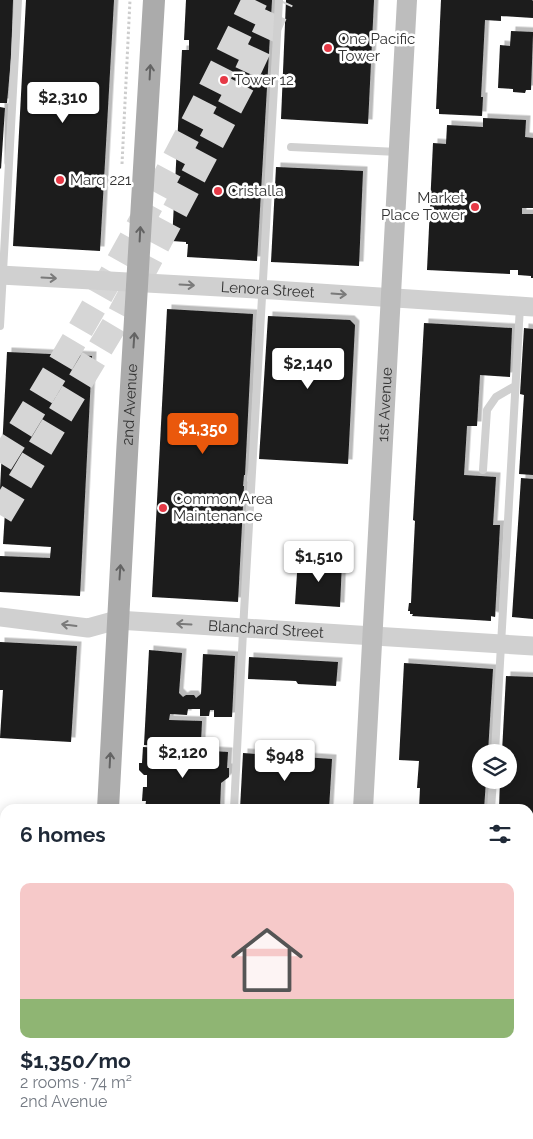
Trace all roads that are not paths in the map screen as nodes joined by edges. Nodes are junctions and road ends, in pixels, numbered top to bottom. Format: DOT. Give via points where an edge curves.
graph roads {
  1 [pos="18,0"];
  2 [pos="154,0"];
  3 [pos="279,0"];
  4 [pos="407,0"];
  5 [pos="291,148"];
  6 [pos="398,152"];
  7 [pos="2,275"];
  8 [pos="138,283"];
  9 [pos="263,289"];
  10 [pos="390,298"];
  11 [pos="526,307"];
  12 [pos="0,326"];
  13 [pos="515,386"];
  14 [pos="483,470"];
  15 [pos="0,617"];
  16 [pos="117,620"];
  17 [pos="243,628"];
  18 [pos="373,636"];
  19 [pos="501,645"];
  20 [pos="533,646"];
  21 [pos="495,744"];
  22 [pos="492,789"];
  23 [pos="108,804"];
  24 [pos="234,804"];
  25 [pos="363,804"];
  26 [pos="491,804"];
  1 -- 7 [label="lane"];
  8 -- 2 [label="main road, 2nd Avenue, one-way"];
  3 -- 9 [label="lane"];
  4 -- 6 [label="main road, 1st Avenue"];
  5 -- 6 [label="lane"];
  6 -- 10 [label="main road, 1st Avenue"];
  7 -- 8 [label="street, Lenora Street, one-way"];
  7 -- 12 [label="lane"];
  8 -- 9 [label="street, Lenora Street, one-way"];
  16 -- 8 [label="main road, 2nd Avenue, one-way"];
  9 -- 10 [label="street, Lenora Street, one-way"];
  9 -- 17 [label="lane"];
  10 -- 11 [label="street, Lenora Street"];
  10 -- 18 [label="main road, 1st Avenue"];
  11 -- 13 [label="lane"];
  13 -- 14 [label="lane" via="496,397 487,410"];
  13 -- 19 [label="lane"];
  16 -- 15 [label="street, Blanchard Street, one-way" via="88,628"];
  17 -- 16 [label="street, Blanchard Street, one-way"];
  23 -- 16 [label="main road, 2nd Avenue, one-way"];
  17 -- 18 [label="street, Blanchard Street"];
  17 -- 24 [label="lane"];
  18 -- 19 [label="street, Blanchard Street"];
  18 -- 25 [label="main road, 1st Avenue"];
  19 -- 20 [label="street, Blanchard Street"];
  19 -- 21 [label="lane"];
  22 -- 26 [label="lane"];
}
